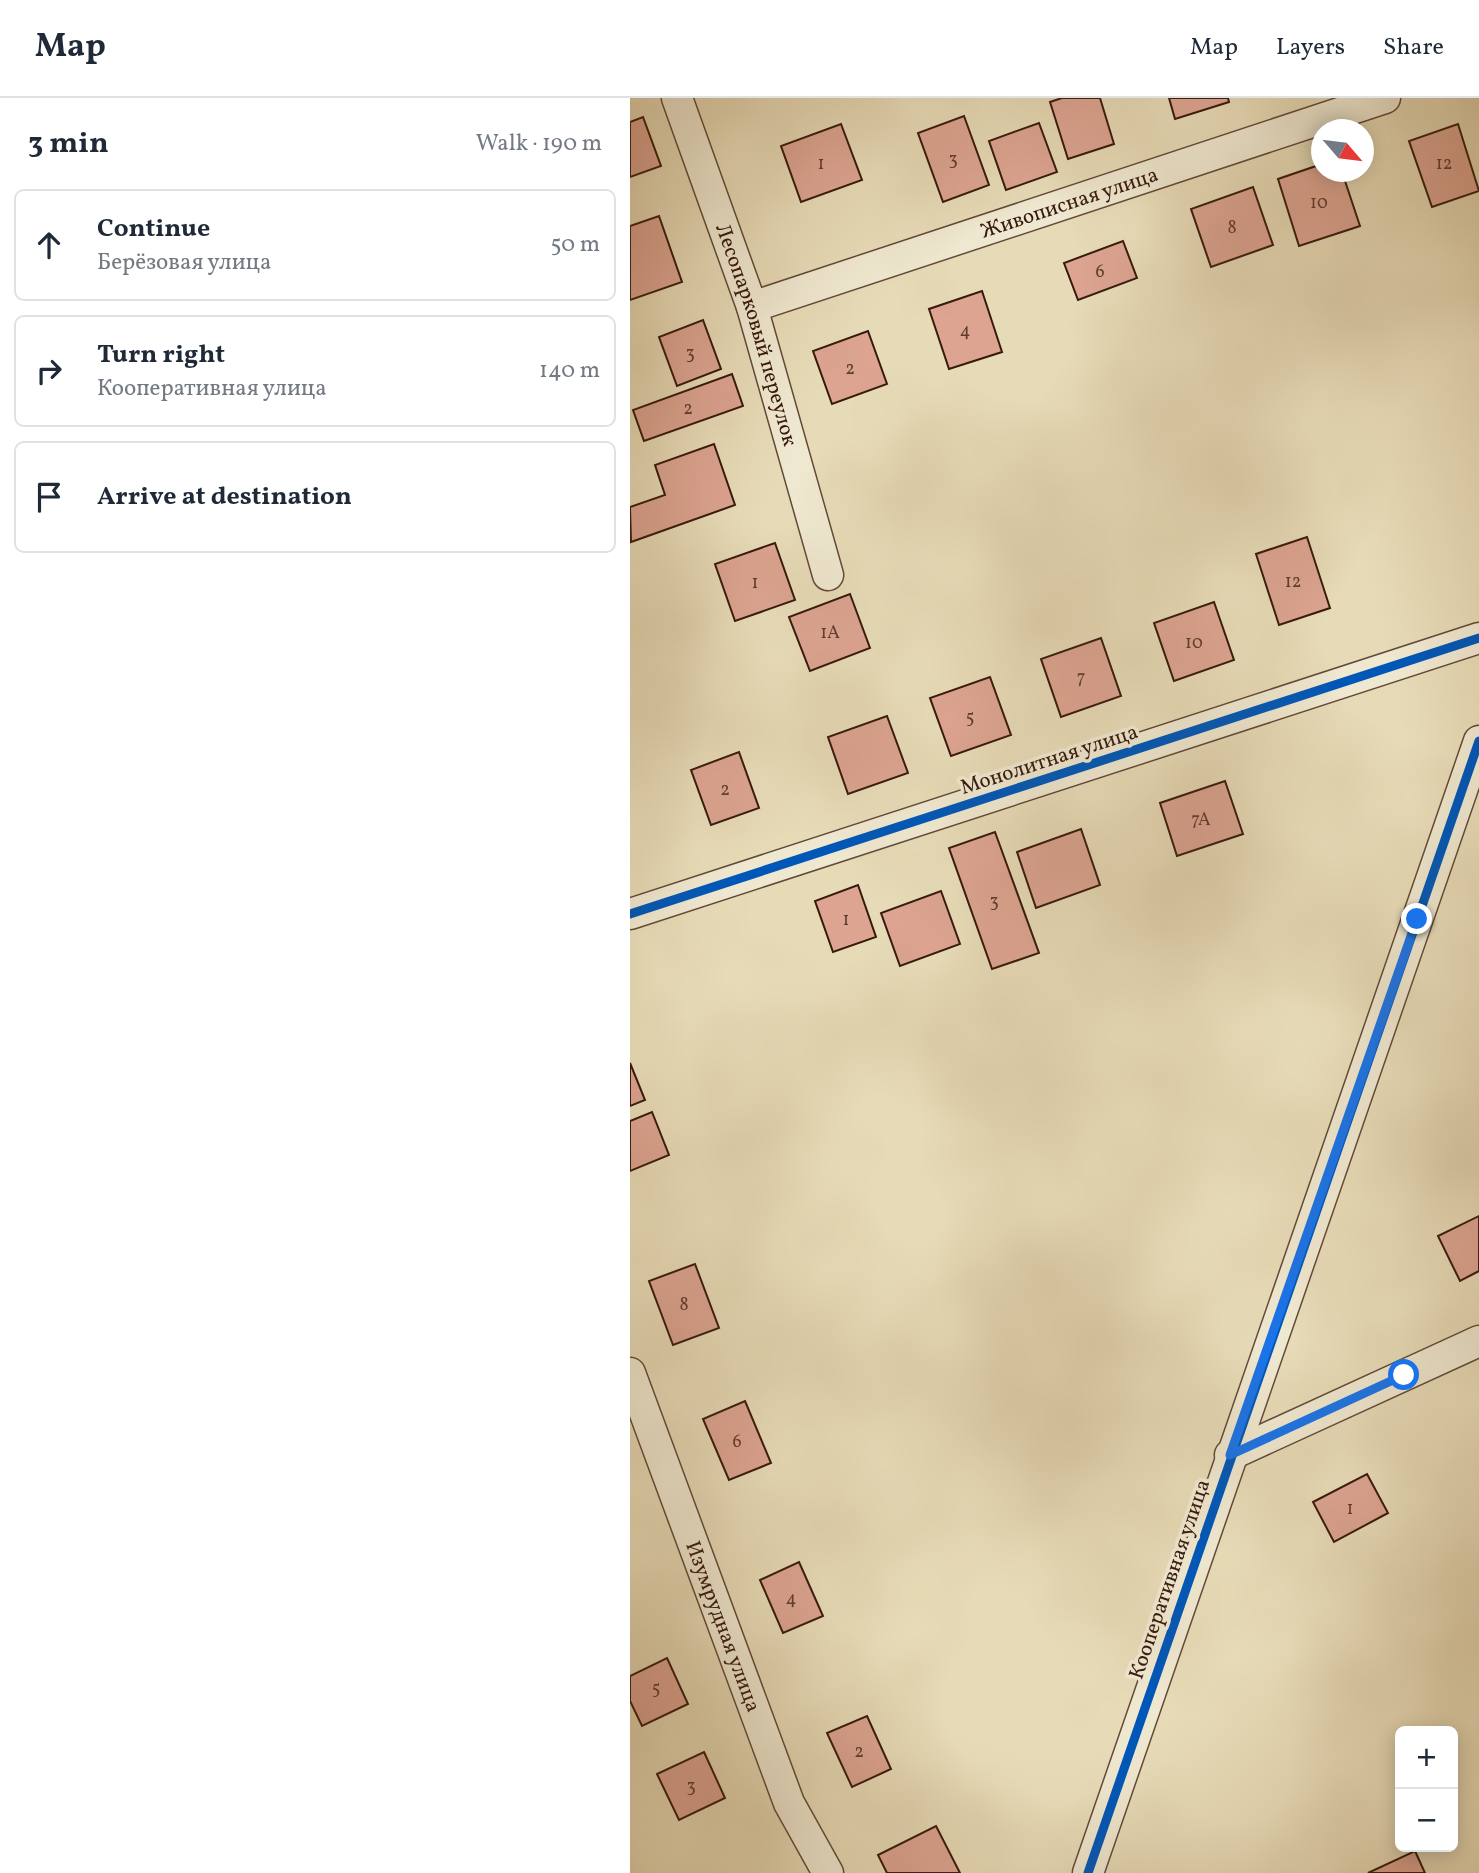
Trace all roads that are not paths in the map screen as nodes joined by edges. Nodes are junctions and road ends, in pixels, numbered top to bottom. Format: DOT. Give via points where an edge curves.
graph roads {
  1 [pos="677,98"];
  2 [pos="1385,98"];
  3 [pos="752,307"];
  4 [pos="828,575"];
  5 [pos="1479,638"];
  6 [pos="1479,741"];
  7 [pos="630,914"];
  8 [pos="1479,1341"];
  9 [pos="630,1373"];
  10 [pos="1230,1455"];
  11 [pos="828,1873"];
  12 [pos="1088,1873"];
  1 -- 3 [label="street, Лесопарковый переулок"];
  2 -- 3 [label="street, Живописная улица"];
  3 -- 4 [label="street, Лесопарковый переулок"];
  5 -- 7 [label="street, Монолитная улица"];
  6 -- 10 [label="street, Кооперативная улица"];
  8 -- 10 [label="street"];
  9 -- 11 [label="street, Изумрудная улица" via="789,1804"];
  10 -- 12 [label="street, Кооперативная улица"];
}
